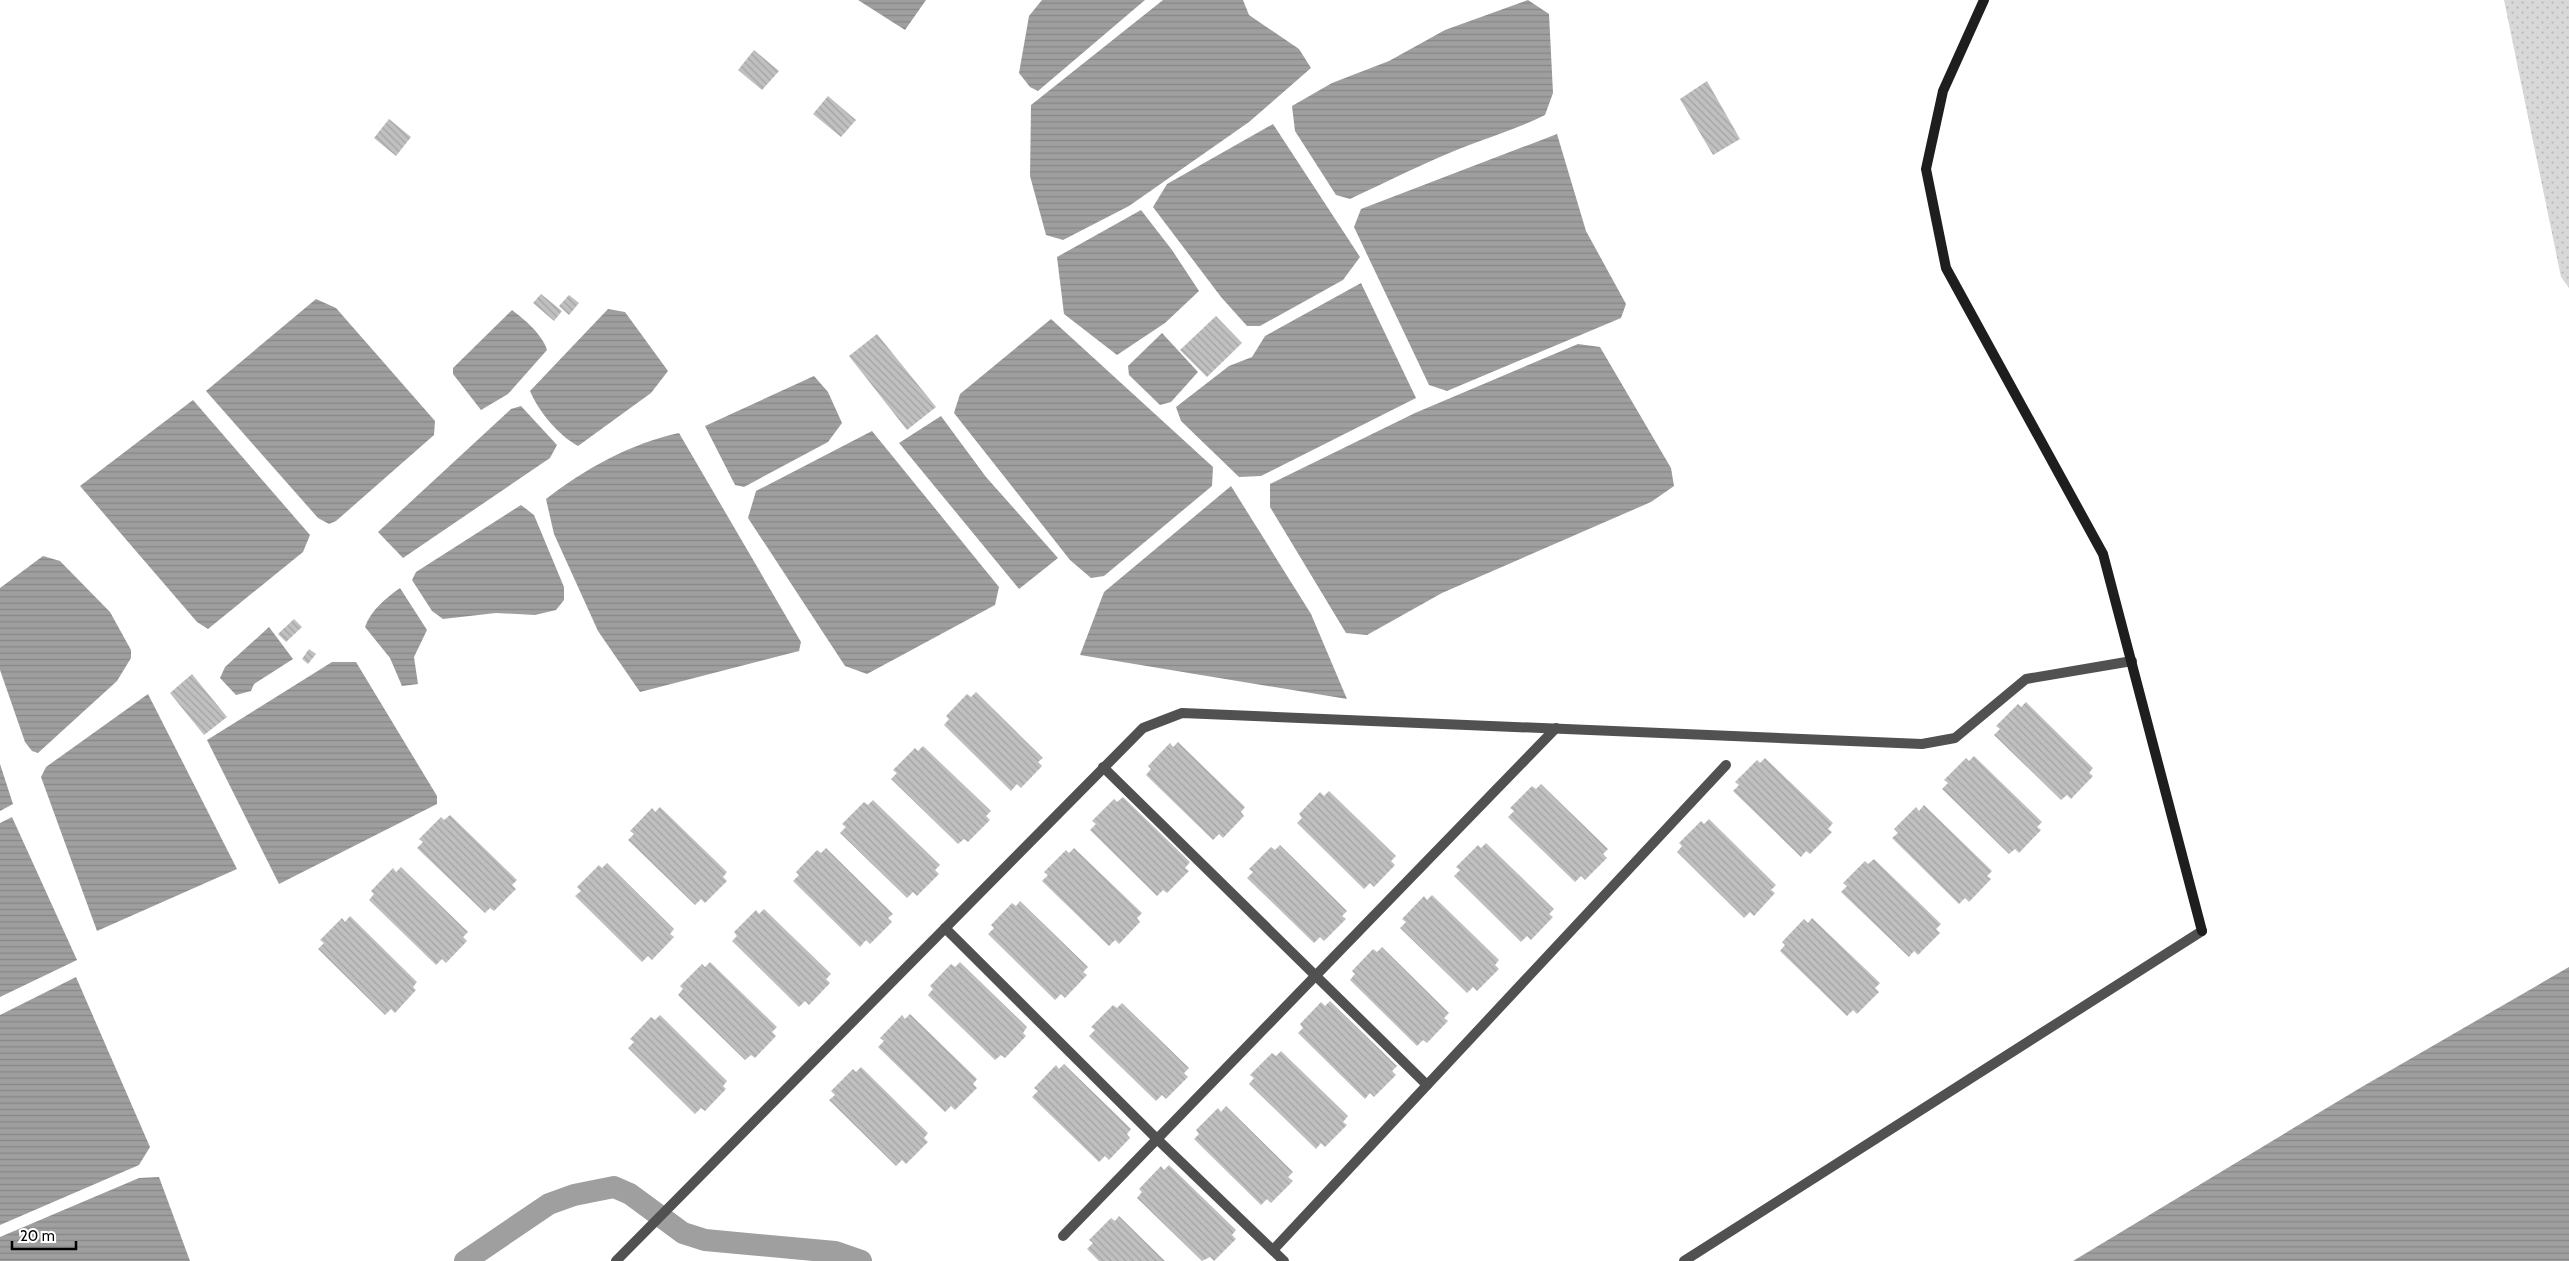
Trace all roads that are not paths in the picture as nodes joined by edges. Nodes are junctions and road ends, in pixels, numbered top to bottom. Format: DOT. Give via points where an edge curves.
graph roads {
  1 [pos="1984,0"];
  2 [pos="2132,661"];
  3 [pos="1556,728"];
  4 [pos="1726,765"];
  5 [pos="1103,768"];
  6 [pos="945,928"];
  7 [pos="2202,931"];
  8 [pos="1315,977"];
  9 [pos="1427,1085"];
  10 [pos="1157,1139"];
  11 [pos="1063,1236"];
  12 [pos="1272,1250"];
  13 [pos="616,1261"];
  14 [pos="1284,1261"];
  15 [pos="1684,1261"];
  1 -- 2 [label="main road" via="1943,91 1926,169 1946,268 2103,554"];
  2 -- 3 [label="street" via="2026,680 1955,738 1922,744"];
  2 -- 7 [label="main road"];
  3 -- 5 [label="street" via="1182,713 1143,728"];
  3 -- 8 [label="street"];
  4 -- 9 [label="street"];
  5 -- 6 [label="street"];
  5 -- 8 [label="street"];
  6 -- 10 [label="street"];
  6 -- 13 [label="street"];
  7 -- 15 [label="street"];
  8 -- 9 [label="street"];
  8 -- 10 [label="street"];
  9 -- 12 [label="street"];
  10 -- 11 [label="street"];
  10 -- 12 [label="street"];
  12 -- 14 [label="street"];
}
